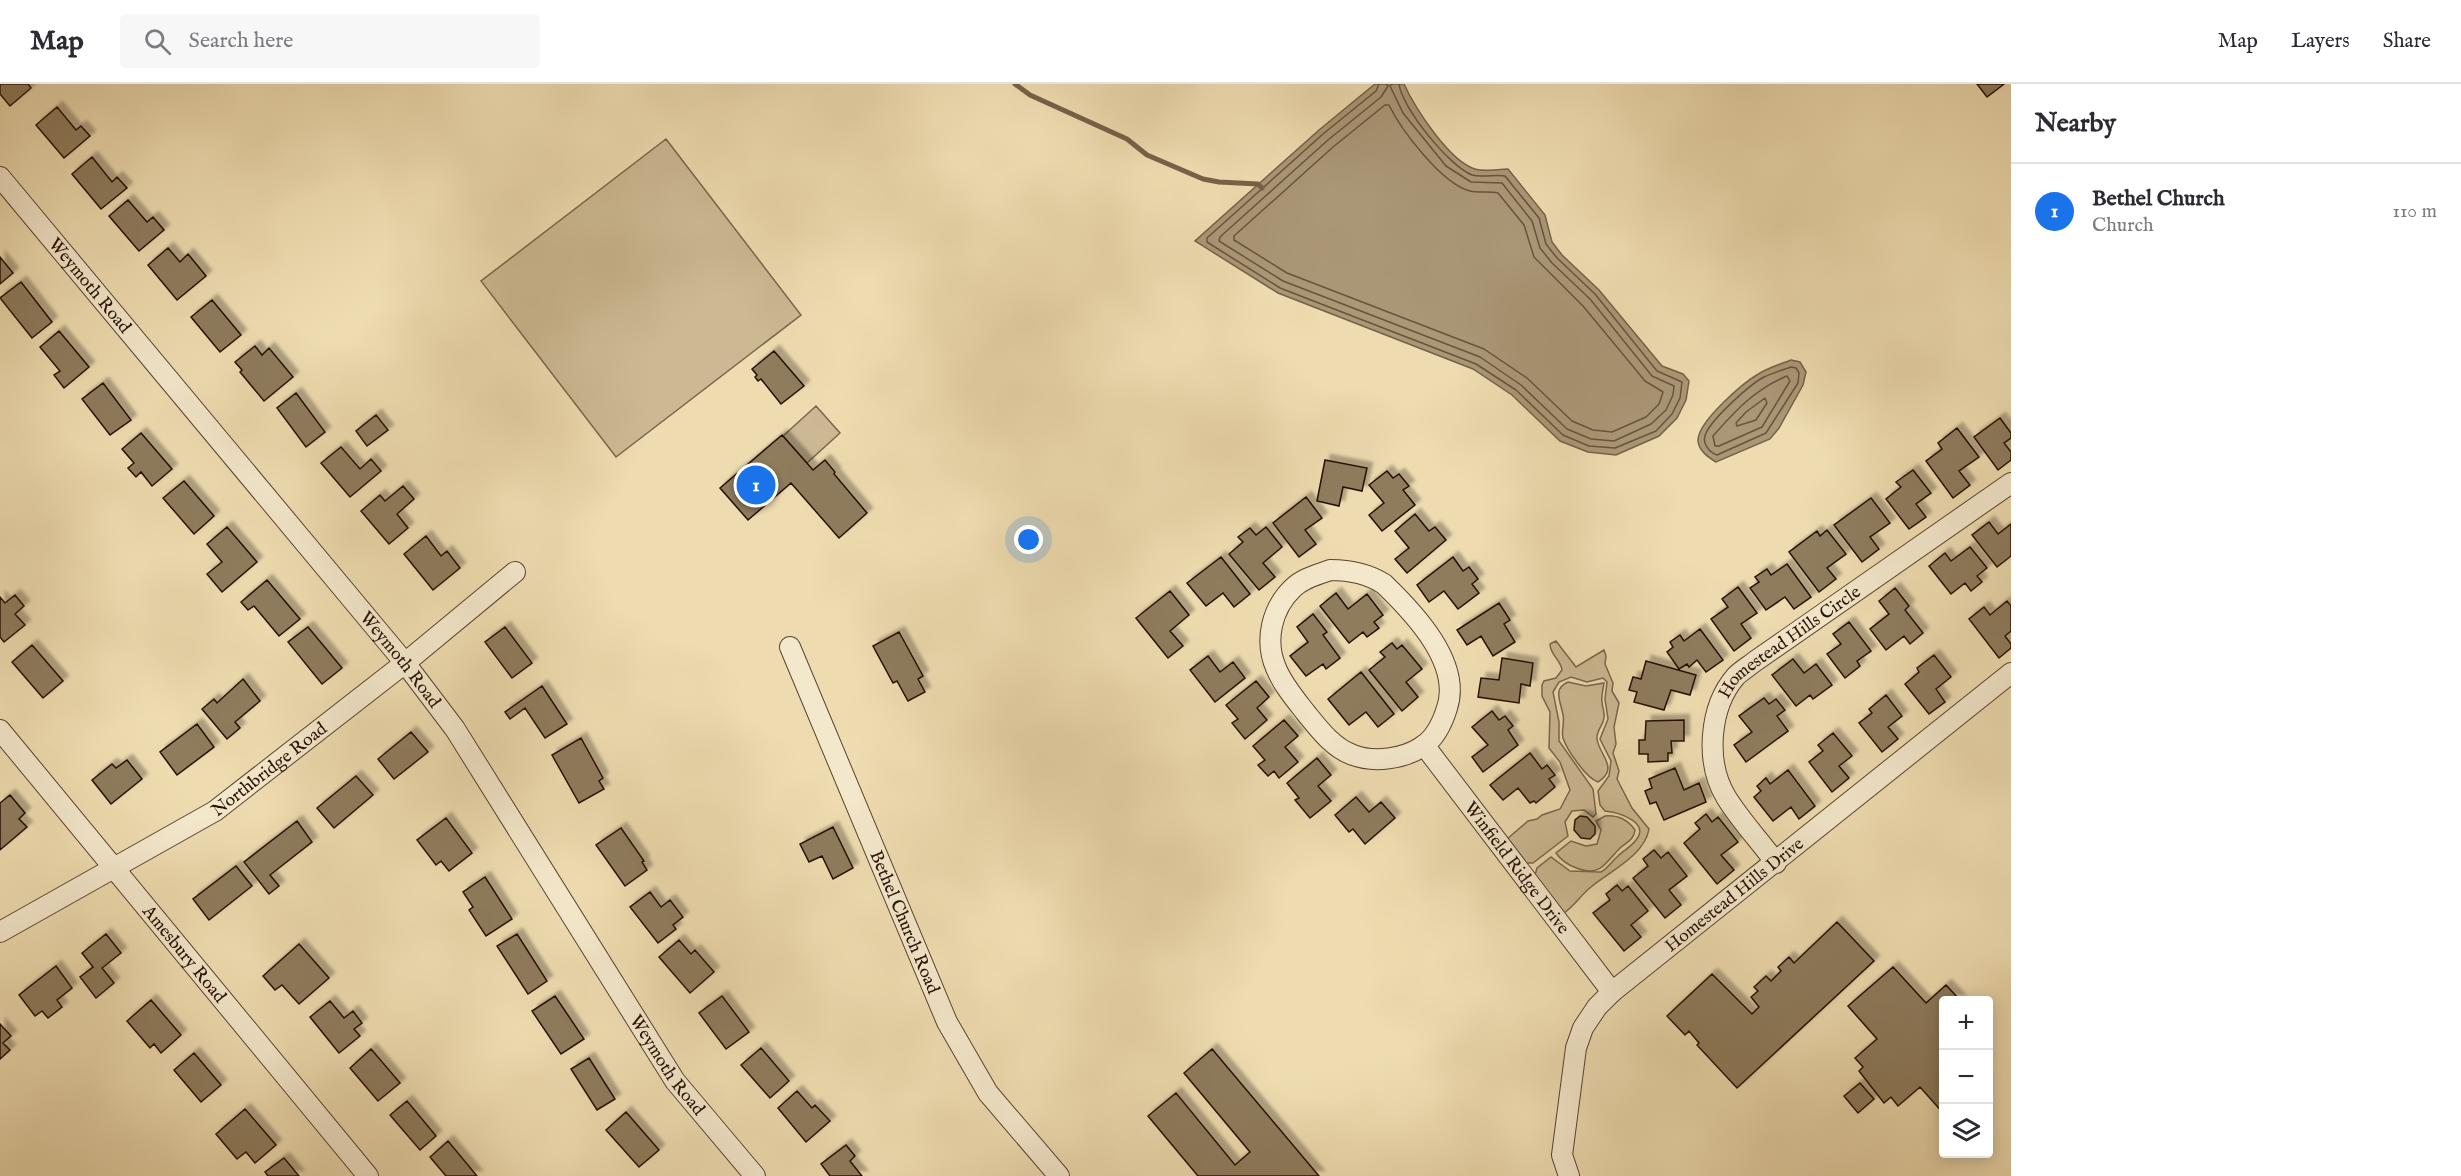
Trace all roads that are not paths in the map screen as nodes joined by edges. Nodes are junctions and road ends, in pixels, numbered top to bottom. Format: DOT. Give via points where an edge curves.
graph roads {
  1 [pos="0,177"];
  2 [pos="2011,483"];
  3 [pos="515,572"];
  4 [pos="790,648"];
  5 [pos="405,663"];
  6 [pos="2011,673"];
  7 [pos="0,730"];
  8 [pos="1424,745"];
  9 [pos="1776,862"];
  10 [pos="113,867"];
  11 [pos="0,932"];
  12 [pos="1612,992"];
  13 [pos="1562,1155"];
  14 [pos="369,1176"];
  15 [pos="755,1176"];
  16 [pos="1059,1176"];
  17 [pos="1551,1176"];
  18 [pos="1569,1176"];
  1 -- 5 [label="street, Weymoth Road"];
  2 -- 9 [label="street, Homestead Hills Circle" via="1754,662 1737,675 1726,692 1712,734 1717,775 1726,796"];
  3 -- 5 [label="street, Northbridge Road"];
  4 -- 16 [label="street, Bethel Church Road" via="947,1022 988,1094"];
  5 -- 10 [label="street, Northbridge Road" via="215,811"];
  5 -- 15 [label="street, Weymoth Road" via="455,729 675,1081"];
  6 -- 9 [label="street, Homestead Hills Drive"];
  7 -- 10 [label="street, Amesbury Road"];
  8 -- 8 [label="street" via="1401,755 1369,759 1346,752 1312,721 1281,678 1270,650 1271,626 1277,610 1294,587 1330,570 1356,572 1384,584 1415,619 1442,656 1450,684 1444,716"];
  8 -- 12 [label="street, Winfield Ridge Drive"];
  9 -- 12 [label="street, Homestead Hills Drive"];
  10 -- 11 [label="street, Northbridge Road"];
  10 -- 14 [label="street, Amesbury Road"];
  12 -- 13 [label="street, Homestead Hills Drive" via="1583,1028 1576,1048"];
  13 -- 17 [label="street"];
  13 -- 18 [label="street, Homestead Hills Drive"];
}
